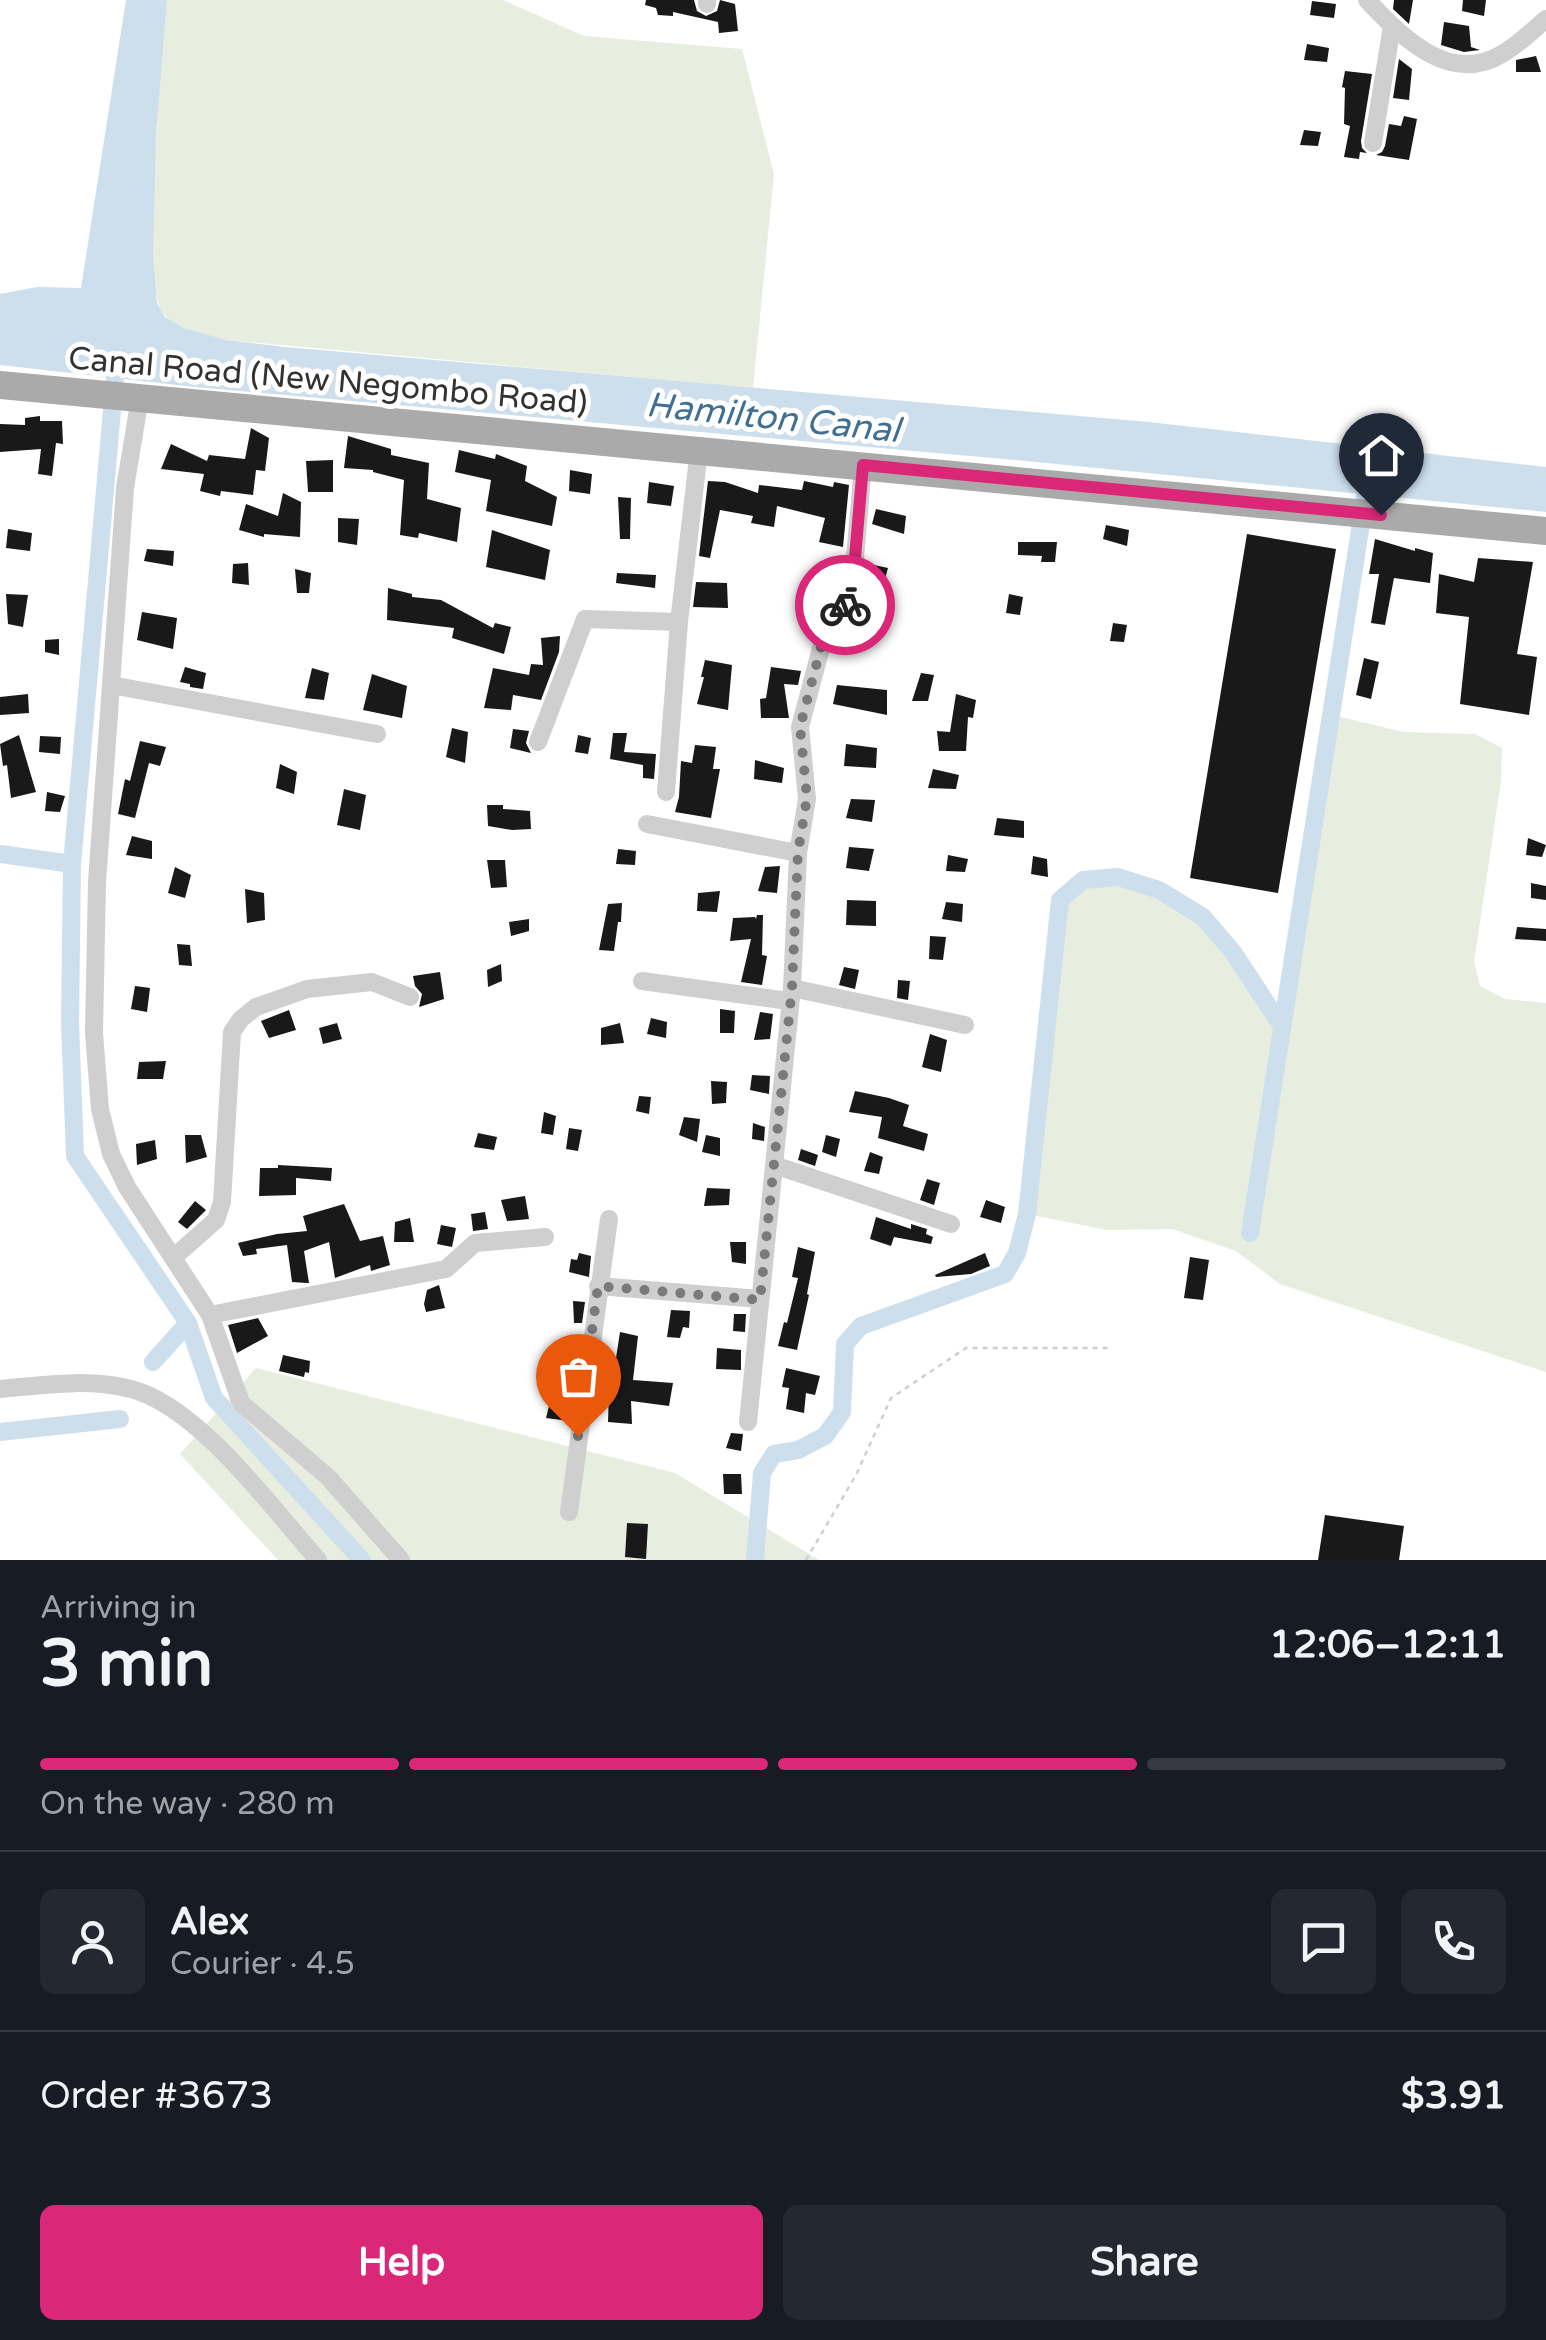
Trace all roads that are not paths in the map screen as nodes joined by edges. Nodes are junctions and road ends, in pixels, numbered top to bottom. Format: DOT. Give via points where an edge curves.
graph roads {
  1 [pos="1367,0"];
  2 [pos="1546,20"];
  3 [pos="1392,26"];
  4 [pos="1373,143"];
  5 [pos="0,384"];
  6 [pos="136,398"];
  7 [pos="699,450"];
  8 [pos="863,465"];
  9 [pos="1546,531"];
  10 [pos="679,622"];
  11 [pos="112,685"];
  12 [pos="376,734"];
  13 [pos="538,742"];
  14 [pos="666,792"];
  15 [pos="647,824"];
  16 [pos="798,852"];
  17 [pos="642,981"];
  18 [pos="790,995"];
  19 [pos="410,998"];
  20 [pos="965,1025"];
  21 [pos="774,1165"];
  22 [pos="609,1220"];
  23 [pos="951,1224"];
  24 [pos="545,1237"];
  25 [pos="174,1257"];
  26 [pos="598,1286"];
  27 [pos="760,1300"];
  28 [pos="210,1315"];
  29 [pos="0,1389"];
  30 [pos="748,1422"];
  31 [pos="569,1512"];
  32 [pos="318,1560"];
  33 [pos="401,1560"];
  1 -- 3 [label="street"];
  2 -- 3 [label="street" via="1502,55 1473,66 1431,57"];
  3 -- 4 [label="street"];
  5 -- 6 [label="main road, Canal Road (New Negombo Road)"];
  6 -- 7 [label="main road, Canal Road (New Negombo Road)"];
  6 -- 11 [label="street"];
  7 -- 8 [label="main road, Canal Road (New Negombo Road)"];
  7 -- 10 [label="street"];
  8 -- 9 [label="main road, Canal Road (New Negombo Road)"];
  8 -- 16 [label="street" via="853,581 825,632 800,727 807,798"];
  10 -- 13 [label="street" via="585,620"];
  10 -- 14 [label="street"];
  11 -- 12 [label="street"];
  11 -- 25 [label="street" via="97,882 100,1109 110,1154 127,1188"];
  15 -- 16 [label="street"];
  16 -- 18 [label="street"];
  17 -- 18 [label="street"];
  18 -- 20 [label="street"];
  18 -- 21 [label="street"];
  19 -- 25 [label="street" via="372,982 307,989 240,1019 232,1032 222,1202 216,1220"];
  21 -- 23 [label="street"];
  21 -- 27 [label="street"];
  22 -- 26 [label="street"];
  24 -- 28 [label="street" via="475,1243 446,1268"];
  25 -- 28 [label="street"];
  26 -- 27 [label="street"];
  26 -- 31 [label="street"];
  27 -- 30 [label="street"];
  28 -- 33 [label="street" via="241,1403 328,1477"];
  29 -- 32 [label="street" via="86,1383 134,1390 174,1409 214,1442"];
}
